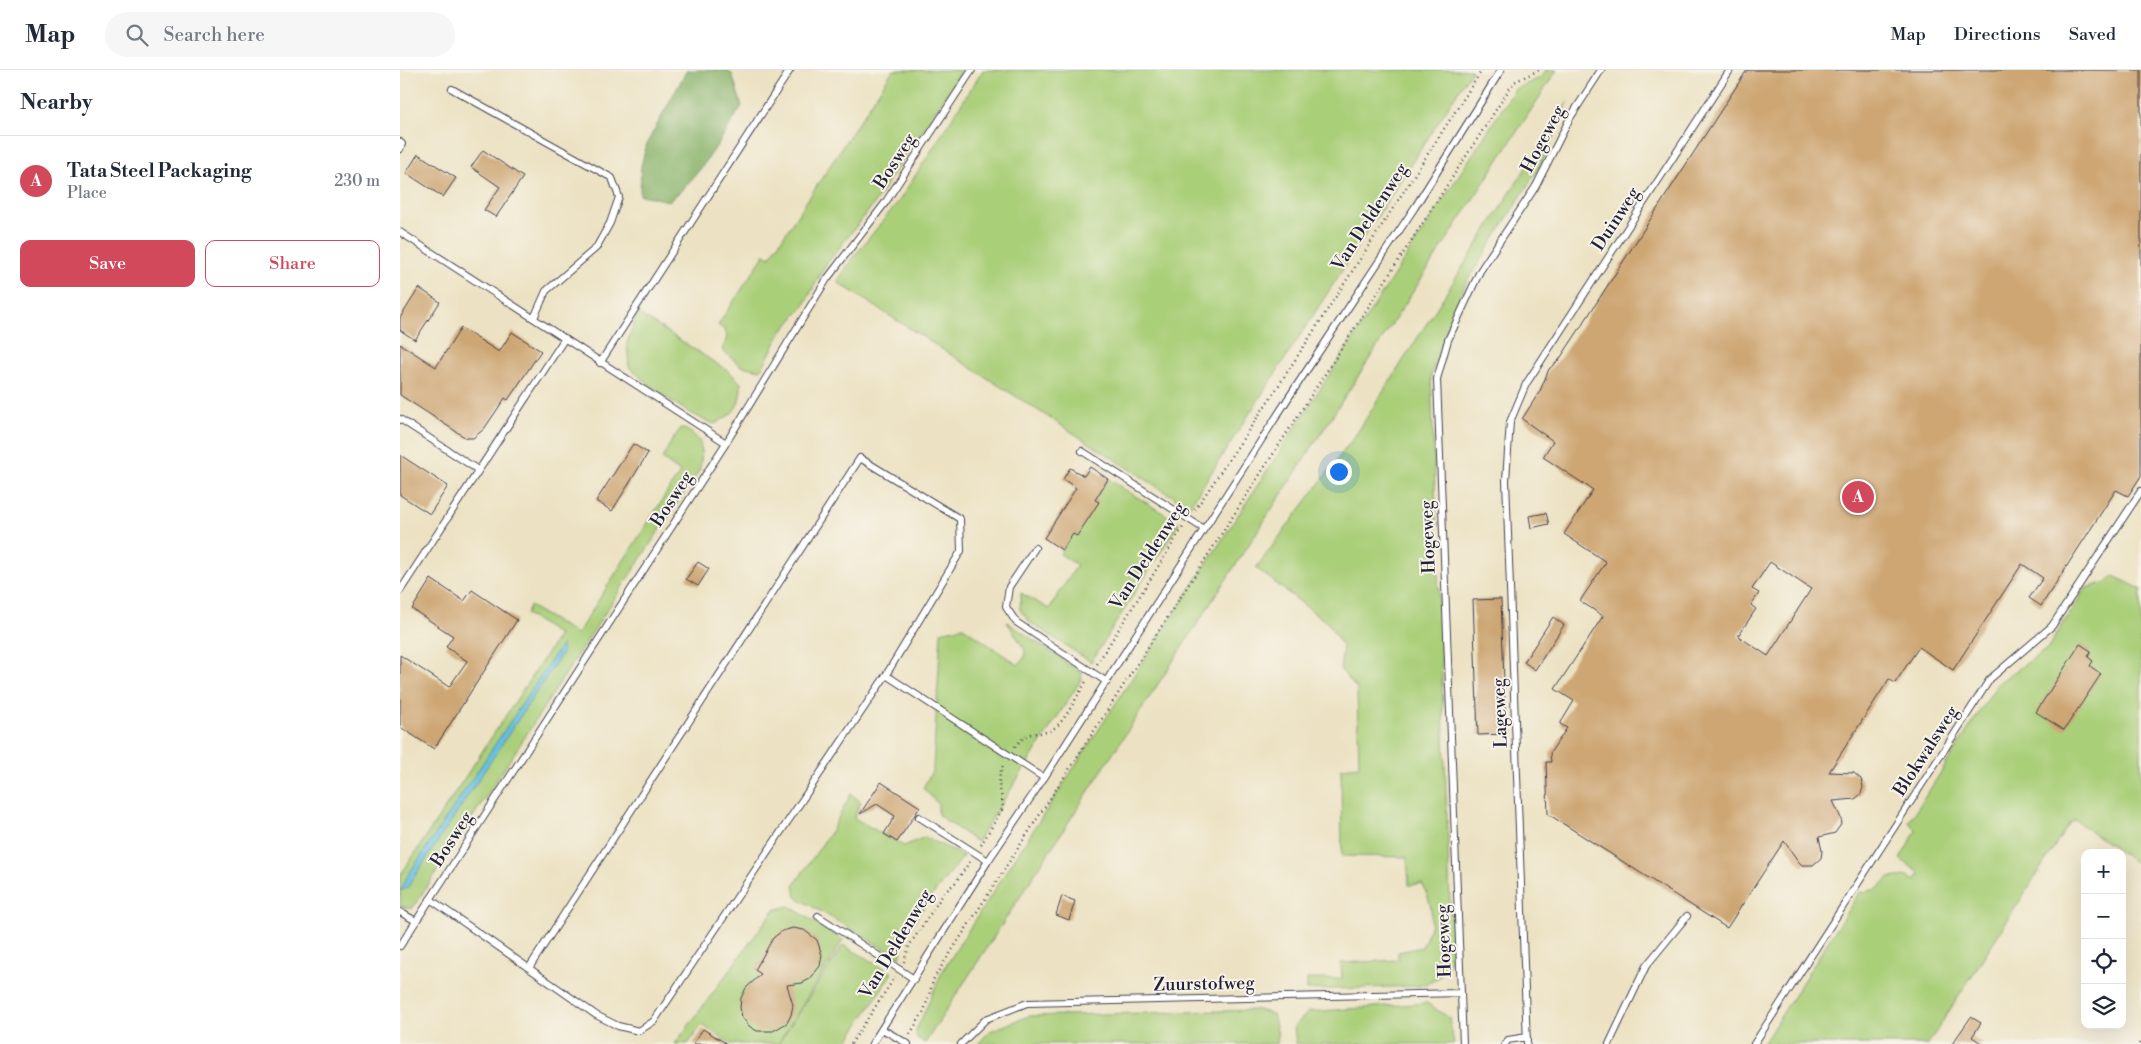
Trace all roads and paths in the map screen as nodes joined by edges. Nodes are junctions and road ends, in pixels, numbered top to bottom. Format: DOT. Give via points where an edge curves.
graph roads {
  1 [pos="790,70"];
  2 [pos="972,70"];
  3 [pos="1482,70"];
  4 [pos="1501,70"];
  5 [pos="1539,70"];
  6 [pos="1601,70"];
  7 [pos="1730,70"];
  8 [pos="452,89"];
  9 [pos="400,142"];
  10 [pos="400,150"];
  11 [pos="400,232"];
  12 [pos="534,318"];
  13 [pos="565,338"];
  14 [pos="600,363"];
  15 [pos="1526,384"];
  16 [pos="400,419"];
  17 [pos="726,443"];
  18 [pos="1082,451"];
  19 [pos="478,470"];
  20 [pos="2141,491"];
  21 [pos="1189,519"];
  22 [pos="1204,529"];
  23 [pos="1035,548"];
  24 [pos="400,591"];
  25 [pos="1092,671"];
  26 [pos="886,675"];
  27 [pos="1107,682"];
  28 [pos="1009,756"];
  29 [pos="1044,778"];
  30 [pos="919,817"];
  31 [pos="976,853"];
  32 [pos="988,861"];
  33 [pos="430,899"];
  34 [pos="400,912"];
  35 [pos="818,916"];
  36 [pos="1687,916"];
  37 [pos="416,920"];
  38 [pos="400,946"];
  39 [pos="529,968"];
  40 [pos="900,970"];
  41 [pos="914,979"];
  42 [pos="1461,993"];
  43 [pos="882,1029"];
  44 [pos="1527,1040"];
  45 [pos="2141,1040"];
  46 [pos="907,1043"];
  47 [pos="851,1044"];
  48 [pos="872,1044"];
  49 [pos="961,1044"];
  50 [pos="1463,1044"];
  51 [pos="1505,1044"];
  52 [pos="1609,1044"];
  53 [pos="1754,1044"];
  54 [pos="2138,1044"];
  1 -- 14 [label="lane"];
  2 -- 17 [label="lane, Bosweg" via="885,203 827,279"];
  3 -- 21 [label="path, Van Deldenweg"];
  4 -- 22 [label="lane, Van Deldenweg"];
  5 -- 46 [label="path" via="1514,82 934,978 924,1011"];
  6 -- 42 [label="lane, Hogeweg" via="1570,118 1536,186 1480,271 1448,340 1437,379"];
  7 -- 15 [label="lane, Duinweg"];
  8 -- 12 [label="lane" via="612,178 619,197 596,248 546,291"];
  9 -- 10 [label="lane"];
  11 -- 12 [label="lane"];
  12 -- 13 [label="lane"];
  13 -- 14 [label="lane"];
  13 -- 19 [label="lane"];
  14 -- 17 [label="lane"];
  15 -- 44 [label="lane, Lageweg" via="1510,422 1506,480"];
  16 -- 19 [label="lane"];
  17 -- 33 [label="lane, Bosweg"];
  18 -- 21 [label="lane"];
  19 -- 24 [label="lane"];
  20 -- 53 [label="lane, Blokwalsweg" via="2052,626 1990,679"];
  21 -- 22 [label="lane"];
  21 -- 25 [label="path, Van Deldenweg"];
  22 -- 27 [label="lane, Van Deldenweg"];
  23 -- 25 [label="lane" via="1009,587 1006,607 1016,622"];
  25 -- 27 [label="lane"];
  25 -- 28 [label="path, Van Deldenweg" via="1060,723 1053,729 1027,734"];
  26 -- 28 [label="lane"];
  26 -- 39 [label="lane" via="654,1021 640,1031 618,1026 596,1015"];
  26 -- 39 [label="lane" via="961,551 960,519 860,458"];
  27 -- 29 [label="lane, Van Deldenweg"];
  28 -- 29 [label="lane"];
  28 -- 31 [label="path, Van Deldenweg" via="998,776 1002,800 1000,815"];
  29 -- 32 [label="lane, Van Deldenweg"];
  30 -- 31 [label="lane"];
  31 -- 32 [label="lane"];
  31 -- 40 [label="path, Van Deldenweg" via="944,893 909,946"];
  32 -- 41 [label="lane, Van Deldenweg"];
  33 -- 37 [label="lane, Bosweg"];
  33 -- 39 [label="lane"];
  34 -- 37 [label="lane"];
  35 -- 40 [label="lane"];
  36 -- 52 [label="lane" via="1646,966"];
  37 -- 38 [label="lane, Bosweg"];
  40 -- 41 [label="lane"];
  40 -- 47 [label="path, Van Deldenweg"];
  41 -- 43 [label="lane, Van Deldenweg"];
  42 -- 49 [label="lane, Zuurstofweg" via="1028,1003 986,1019"];
  42 -- 50 [label="lane, Hogeweg"];
  43 -- 46 [label="lane"];
  43 -- 48 [label="lane, Van Deldenweg"];
  44 -- 51 [label="lane" via="1508,1040"];
  45 -- 54 [label="path"];
}
